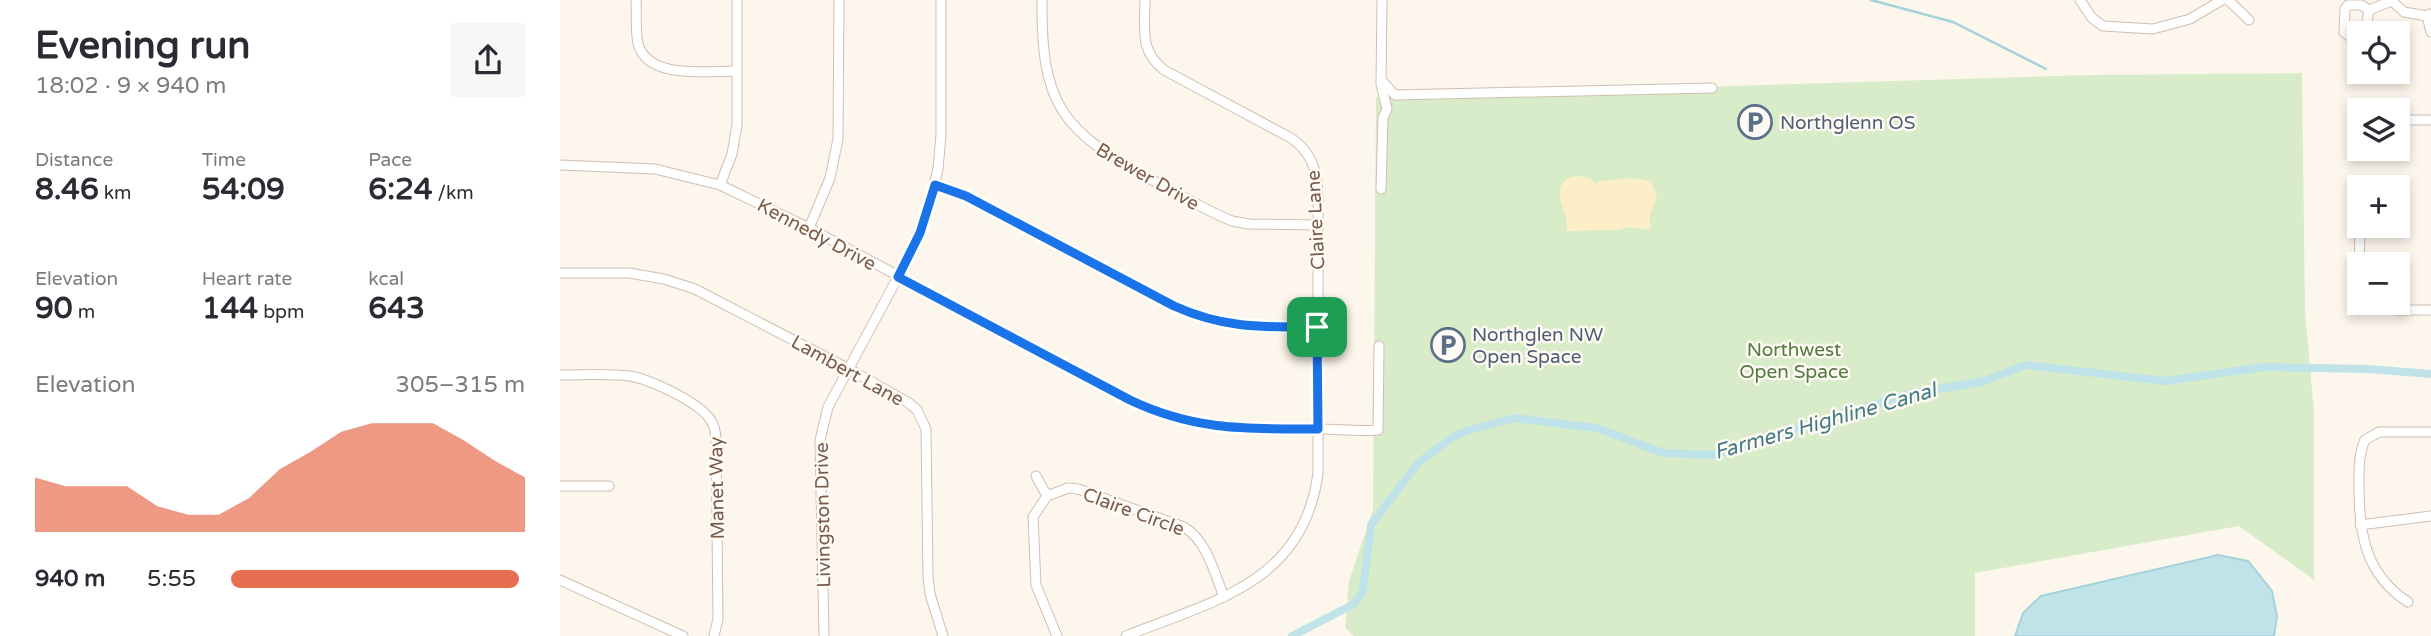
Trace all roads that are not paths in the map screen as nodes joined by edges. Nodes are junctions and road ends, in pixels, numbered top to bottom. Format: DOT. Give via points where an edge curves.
graph roads {
  1 [pos="636,0"];
  2 [pos="737,0"];
  3 [pos="838,0"];
  4 [pos="941,0"];
  5 [pos="1042,0"];
  6 [pos="1144,0"];
  7 [pos="1382,0"];
  8 [pos="2080,0"];
  9 [pos="2222,0"];
  10 [pos="2228,0"];
  11 [pos="2391,0"];
  12 [pos="2369,9"];
  13 [pos="2429,15"];
  14 [pos="2249,20"];
  15 [pos="2367,21"];
  16 [pos="2431,32"];
  17 [pos="2347,34"];
  18 [pos="737,71"];
  19 [pos="1382,81"];
  20 [pos="1712,88"];
  21 [pos="2410,120"];
  22 [pos="2431,120"];
  23 [pos="560,166"];
  24 [pos="720,185"];
  25 [pos="935,185"];
  26 [pos="1381,189"];
  27 [pos="1318,225"];
  28 [pos="810,228"];
  29 [pos="560,272"];
  30 [pos="898,277"];
  31 [pos="2410,310"];
  32 [pos="2431,310"];
  33 [pos="1317,327"];
  34 [pos="1379,346"];
  35 [pos="849,369"];
  36 [pos="560,375"];
  37 [pos="1318,429"];
  38 [pos="2431,432"];
  39 [pos="1036,476"];
  40 [pos="560,486"];
  41 [pos="609,486"];
  42 [pos="1047,496"];
  43 [pos="2431,516"];
  44 [pos="2360,526"];
  45 [pos="560,580"];
  46 [pos="1224,597"];
  47 [pos="2408,602"];
  48 [pos="683,636"];
  49 [pos="714,636"];
  50 [pos="824,636"];
  51 [pos="943,636"];
  52 [pos="1057,636"];
  53 [pos="1126,636"];
  1 -- 18 [label="street" via="639,48 653,65 673,70"];
  2 -- 18 [label="street"];
  3 -- 28 [label="street" via="838,139 830,178"];
  4 -- 25 [label="street, Livingston Drive" via="941,135"];
  5 -- 27 [label="street, Brewer Drive" via="1043,57 1052,91 1067,118 1089,142 1232,221"];
  6 -- 27 [label="street, Claire Lane" via="1146,44 1155,63 1291,138 1306,151 1316,172"];
  7 -- 19 [label="street"];
  8 -- 9 [label="street" via="2103,26 2153,29 2190,19"];
  10 -- 14 [label="street"];
  11 -- 12 [label="street"];
  11 -- 13 [label="street" via="2404,12"];
  12 -- 15 [label="street"];
  12 -- 17 [label="street" via="2348,5"];
  13 -- 16 [label="street"];
  18 -- 24 [label="street" via="735,139"];
  19 -- 20 [label="street" via="1395,95"];
  19 -- 26 [label="street" via="1387,109 1382,118"];
  21 -- 22 [label="street"];
  23 -- 24 [label="street, Kennedy Drive" via="655,169"];
  24 -- 28 [label="street, Kennedy Drive"];
  25 -- 30 [label="street, Livingston Drive" via="923,226"];
  25 -- 33 [label="street" via="966,196 1202,318 1246,326"];
  27 -- 33 [label="street, Claire Lane"];
  28 -- 30 [label="street, Kennedy Drive"];
  29 -- 35 [label="street, Lambert Lane" via="629,273 680,284"];
  30 -- 35 [label="street, Livingston Drive"];
  30 -- 37 [label="street, Kennedy Drive" via="1130,400 1169,416 1214,427"];
  31 -- 32 [label="street"];
  33 -- 37 [label="street, Claire Lane"];
  34 -- 37 [label="street, Kennedy Drive" via="1378,430"];
  35 -- 50 [label="street, Livingston Drive" via="828,407 820,440"];
  35 -- 51 [label="street, Lambert Lane" via="913,407 925,423 928,577"];
  36 -- 49 [label="street, Manet Way" via="640,379 685,400 712,422 718,620"];
  37 -- 46 [label="street, Claire Lane" via="1316,485 1297,538 1272,568"];
  38 -- 44 [label="street" via="2362,436"];
  39 -- 42 [label="street"];
  40 -- 41 [label="street"];
  42 -- 46 [label="street, Claire Circle" via="1078,489 1195,533"];
  42 -- 52 [label="street" via="1032,517 1034,573"];
  43 -- 44 [label="street"];
  44 -- 47 [label="street" via="2374,569"];
  45 -- 48 [label="street"];
  46 -- 53 [label="street, Claire Lane"];
}
